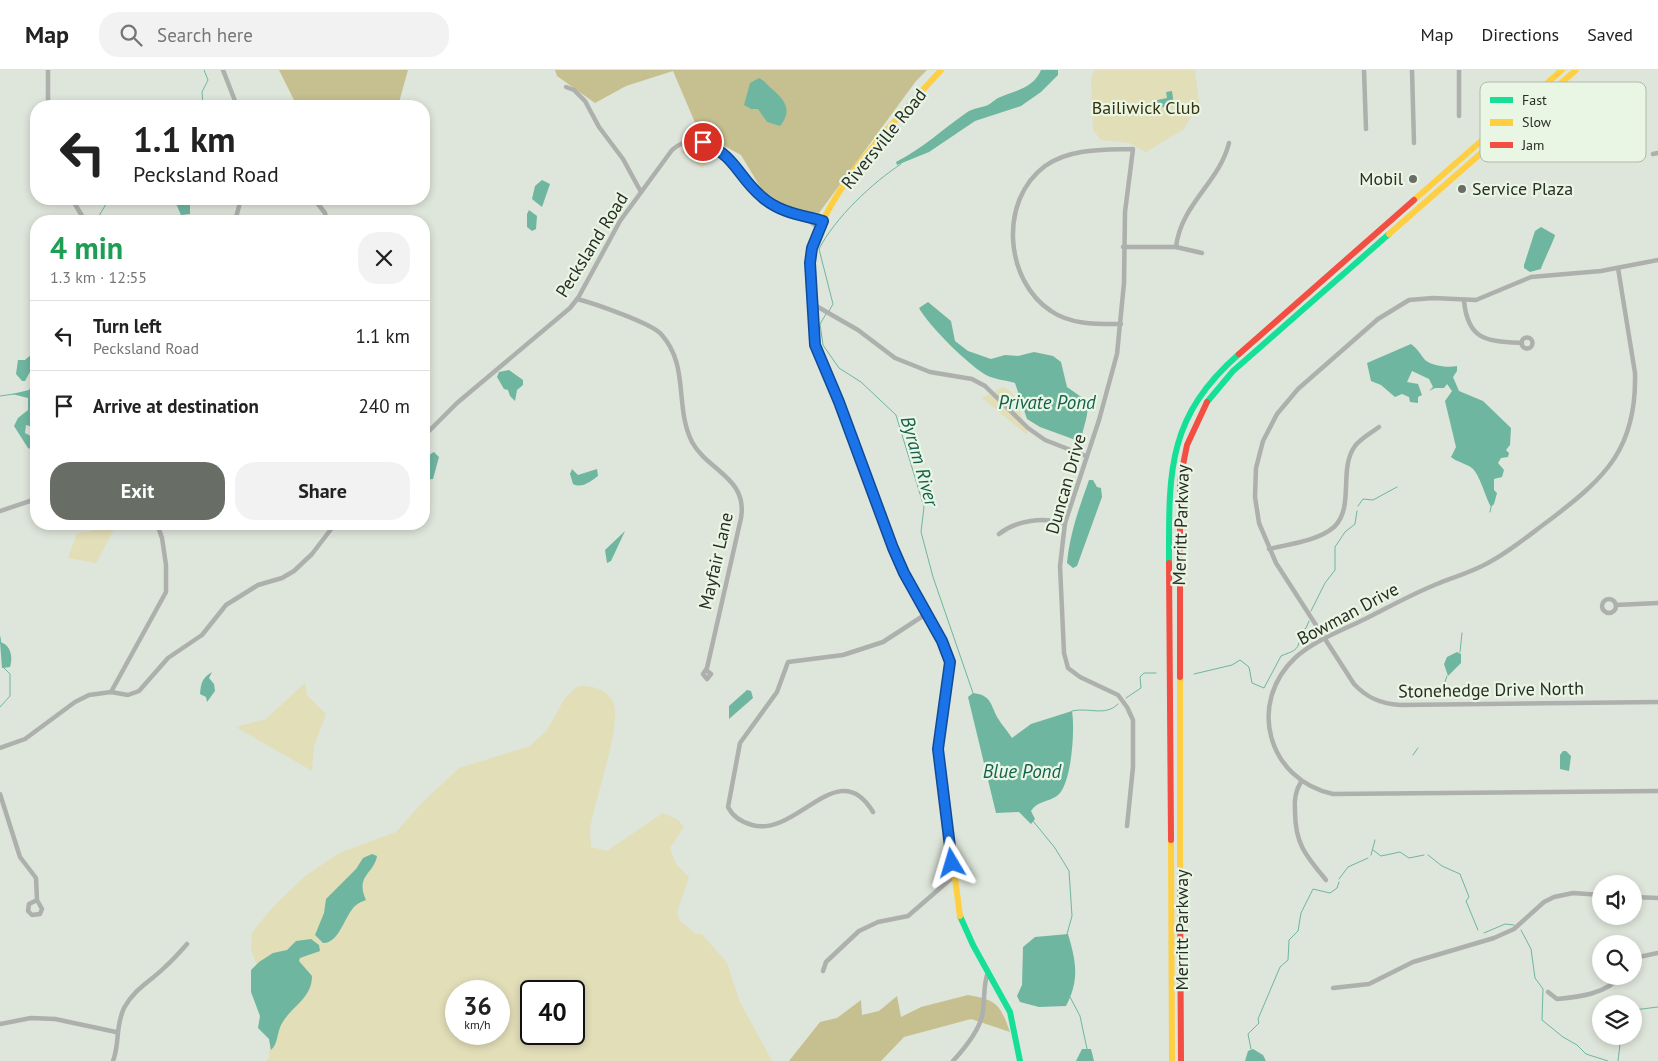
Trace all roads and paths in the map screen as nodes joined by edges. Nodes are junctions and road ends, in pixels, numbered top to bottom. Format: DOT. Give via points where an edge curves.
graph roads {
  1 [pos="48,70"];
  2 [pos="223,70"];
  3 [pos="941,70"];
  4 [pos="1364,70"];
  5 [pos="1412,70"];
  6 [pos="1459,70"];
  7 [pos="1562,70"];
  8 [pos="1576,71"];
  9 [pos="1548,82"];
  10 [pos="1563,82"];
  11 [pos="566,87"];
  12 [pos="48,100"];
  13 [pos="235,100"];
  14 [pos="1460,116"];
  15 [pos="1366,128"];
  16 [pos="1480,142"];
  17 [pos="1229,143"];
  18 [pos="1414,143"];
  19 [pos="1480,155"];
  20 [pos="642,192"];
  21 [pos="807,219"];
  22 [pos="823,221"];
  23 [pos="819,228"];
  24 [pos="1123,247"];
  25 [pos="1176,247"];
  26 [pos="1202,253"];
  27 [pos="1658,260"];
  28 [pos="1618,268"];
  29 [pos="577,299"];
  30 [pos="1464,301"];
  31 [pos="812,303"];
  32 [pos="1121,324"];
  33 [pos="1522,343"];
  34 [pos="1380,427"];
  35 [pos="430,430"];
  36 [pos="1086,456"];
  37 [pos="30,501"];
  38 [pos="0,511"];
  39 [pos="1065,523"];
  40 [pos="159,530"];
  41 [pos="330,530"];
  42 [pos="999,534"];
  43 [pos="1269,549"];
  44 [pos="1658,603"];
  45 [pos="1616,605"];
  46 [pos="926,614"];
  47 [pos="1325,639"];
  48 [pos="706,670"];
  49 [pos="111,692"];
  50 [pos="1658,702"];
  51 [pos="0,748"];
  52 [pos="1301,782"];
  53 [pos="1658,792"];
  54 [pos="0,794"];
  55 [pos="874,812"];
  56 [pos="1127,826"];
  57 [pos="953,877"];
  58 [pos="1326,880"];
  59 [pos="1592,894"];
  60 [pos="1642,897"];
  61 [pos="1658,898"];
  62 [pos="37,900"];
  63 [pos="187,944"];
  64 [pos="1658,953"];
  65 [pos="1642,956"];
  66 [pos="823,970"];
  67 [pos="988,971"];
  68 [pos="1613,985"];
  69 [pos="1333,988"];
  70 [pos="1548,992"];
  71 [pos="0,1024"];
  72 [pos="116,1032"];
  73 [pos="113,1061"];
  74 [pos="953,1061"];
  75 [pos="1020,1061"];
  76 [pos="1172,1061"];
  77 [pos="1181,1061"];
  1 -- 12 [label="street"];
  2 -- 13 [label="street"];
  3 -- 22 [label="main road, Riversville Road" via="864,158"];
  4 -- 15 [label="street"];
  5 -- 18 [label="street"];
  6 -- 14 [label="street"];
  7 -- 9 [label="main road, Merritt Parkway"];
  8 -- 10 [label="main road, Merritt Parkway"];
  11 -- 20 [label="street" via="585,101"];
  16 -- 76 [label="main road, Merritt Parkway" via="1223,368 1199,397 1181,430 1171,467 1170,490"];
  17 -- 25 [label="street" via="1219,168 1186,213"];
  19 -- 77 [label="main road, Merritt Parkway" via="1233,371 1209,398 1191,432 1182,460 1179,498"];
  20 -- 21 [label="street, Pecksland Road" via="672,150 685,142 697,140 709,144 730,159 768,202"];
  20 -- 29 [label="street, Pecksland Road" via="620,221"];
  21 -- 22 [label="street, Pecksland Road"];
  21 -- 23 [label="street, Pecksland Road"];
  22 -- 23 [label="main road, Riversville Road"];
  23 -- 31 [label="main road, Riversville Road" via="812,248"];
  24 -- 25 [label="street"];
  24 -- 32 [label="street, Duncan Drive"];
  24 -- 32 [label="street, Duncan Drive" via="1133,148 1077,153 1045,166 1022,195 1016,210 1012,243 1020,278 1031,294 1052,312 1082,323"];
  25 -- 26 [label="street"];
  27 -- 28 [label="street, Stonehedge Drive North"];
  28 -- 30 [label="street, Stonehedge Drive North" via="1532,277 1487,297"];
  28 -- 47 [label="street, Bowman Drive" via="1635,390 1626,436 1603,474 1581,496 1496,558"];
  29 -- 35 [label="street, Pecksland Road" via="564,314 471,390"];
  29 -- 48 [label="street, Mayfair Lane" via="650,326 660,333 676,358 682,402 693,442 706,460 727,477 740,497 741,518"];
  30 -- 33 [label="street" via="1467,321 1478,335 1496,342"];
  30 -- 43 [label="street, Stonehedge Drive North" via="1420,298 1398,304 1287,401 1263,441 1256,468 1256,510"];
  31 -- 36 [label="street" via="895,358 930,372 972,379 985,386 1045,440"];
  31 -- 46 [label="main road, Riversville Road" via="815,345 820,360 839,402 893,548"];
  32 -- 36 [label="street, Duncan Drive" via="1112,375"];
  34 -- 43 [label="street" via="1362,439 1351,454 1346,471 1343,510 1334,527 1315,537"];
  36 -- 39 [label="street, Duncan Drive"];
  37 -- 38 [label="street"];
  39 -- 42 [label="street" via="1053,520 1017,524"];
  39 -- 56 [label="street, Duncan Drive" via="1060,566 1064,653 1068,668 1118,695 1133,720 1133,767"];
  40 -- 49 [label="street" via="166,565 166,592"];
  41 -- 49 [label="street" via="294,571 226,604 202,635 168,658 138,691 128,694"];
  43 -- 47 [label="street, Stonehedge Drive North"];
  44 -- 45 [label="street"];
  46 -- 55 [label="street" via="883,642 843,655 788,662 777,692 740,743 728,807 731,814 743,823 758,827 784,822 840,790 864,798"];
  46 -- 57 [label="main road, Riversville Road" via="950,662 938,749"];
  47 -- 50 [label="street, Stonehedge Drive North" via="1360,691 1386,704"];
  47 -- 52 [label="street, Bowman Drive" via="1296,656 1274,686 1270,705 1269,723 1274,747 1285,766"];
  49 -- 51 [label="street" via="90,695 74,702 26,739"];
  52 -- 53 [label="street, Bowman Drive" via="1323,792 1344,795"];
  52 -- 58 [label="street" via="1294,802 1296,834 1305,854"];
  54 -- 62 [label="street" via="20,857 36,878"];
  57 -- 66 [label="street" via="908,916 859,931 826,962"];
  57 -- 67 [label="main road, Riversville Road" via="965,930"];
  59 -- 69 [label="street" via="1573,893 1554,897 1514,929 1494,938 1413,962 1369,984"];
  60 -- 61 [label="street"];
  63 -- 72 [label="street" via="132,996"];
  64 -- 65 [label="street"];
  67 -- 74 [label="street" via="979,1023"];
  67 -- 75 [label="main road, Riversville Road" via="1010,1012"];
  68 -- 70 [label="street" via="1601,991 1557,999"];
  71 -- 72 [label="street" via="31,1018 56,1019"];
  72 -- 73 [label="street"];
}
